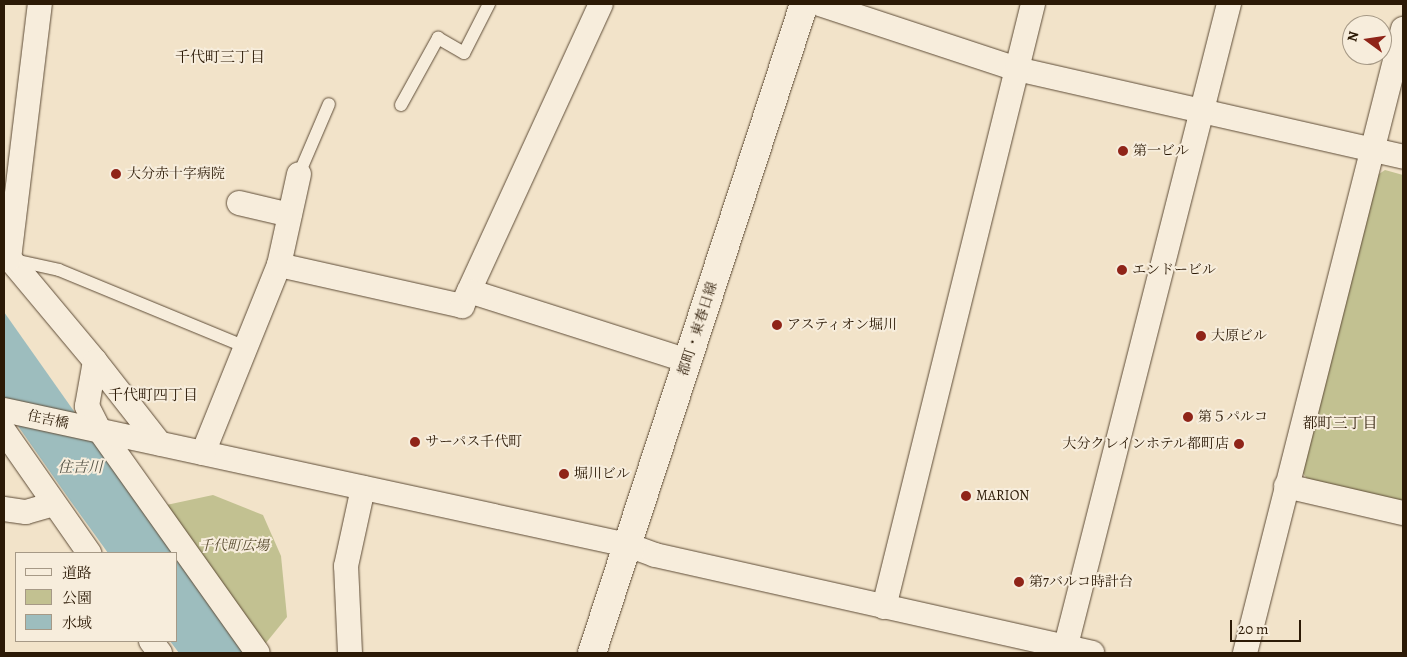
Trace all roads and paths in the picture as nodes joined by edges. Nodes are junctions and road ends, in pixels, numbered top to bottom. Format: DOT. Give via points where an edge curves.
graph roads {
  1 [pos="40,4"];
  2 [pos="489,4"];
  3 [pos="601,4"];
  4 [pos="804,4"];
  5 [pos="820,4"];
  6 [pos="1034,4"];
  7 [pos="1229,4"];
  8 [pos="1403,29"];
  9 [pos="1017,69"];
  10 [pos="329,104"];
  11 [pos="401,105"];
  12 [pos="1201,111"];
  13 [pos="1373,150"];
  14 [pos="1403,157"];
  15 [pos="299,174"];
  16 [pos="239,203"];
  17 [pos="290,214"];
  18 [pos="6,256"];
  19 [pos="279,265"];
  20 [pos="469,291"];
  21 [pos="246,347"];
  22 [pos="95,361"];
  23 [pos="688,361"];
  24 [pos="4,410"];
  25 [pos="97,430"];
  26 [pos="4,431"];
  27 [pos="160,444"];
  28 [pos="202,453"];
  29 [pos="1286,486"];
  30 [pos="363,488"];
  31 [pos="54,504"];
  32 [pos="4,509"];
  33 [pos="1403,513"];
  34 [pos="628,545"];
  35 [pos="88,552"];
  36 [pos="884,607"];
  37 [pos="152,642"];
  38 [pos="1064,650"];
  39 [pos="160,653"];
  40 [pos="258,653"];
  41 [pos="350,653"];
  42 [pos="592,653"];
  43 [pos="1092,653"];
  44 [pos="1245,653"];
  1 -- 18 [label="street"];
  2 -- 11 [label="lane" via="464,53 438,38"];
  3 -- 20 [label="street"];
  4 -- 23 [label="street, 都町・東春日線"];
  5 -- 9 [label="street"];
  6 -- 9 [label="street"];
  7 -- 12 [label="street"];
  8 -- 13 [label="street"];
  9 -- 12 [label="street"];
  9 -- 36 [label="street"];
  10 -- 15 [label="lane"];
  12 -- 13 [label="street"];
  12 -- 38 [label="street"];
  13 -- 14 [label="street"];
  13 -- 29 [label="street"];
  15 -- 17 [label="street"];
  16 -- 17 [label="street"];
  17 -- 19 [label="street"];
  18 -- 21 [label="lane" via="59,270"];
  18 -- 22 [label="street"];
  19 -- 20 [label="street" via="462,306"];
  19 -- 21 [label="street"];
  20 -- 23 [label="street"];
  21 -- 28 [label="street"];
  22 -- 25 [label="street" via="87,406"];
  22 -- 27 [label="street"];
  23 -- 34 [label="street, 都町・東春日線"];
  24 -- 25 [label="street, 住吉橋"];
  25 -- 27 [label="street, 住吉橋"];
  25 -- 40 [label="street"];
  26 -- 31 [label="street"];
  27 -- 28 [label="street, 住吉橋"];
  28 -- 30 [label="street, 住吉橋"];
  29 -- 33 [label="street"];
  29 -- 44 [label="street"];
  30 -- 34 [label="street, 住吉橋"];
  30 -- 41 [label="street" via="346,566"];
  31 -- 32 [label="street" via="26,512"];
  31 -- 35 [label="street"];
  34 -- 36 [label="street, 住吉橋" via="655,555"];
  34 -- 42 [label="street, 都町・東春日線"];
  36 -- 38 [label="street, 住吉橋"];
  37 -- 39 [label="street"];
  38 -- 43 [label="street, 住吉橋"];
}
